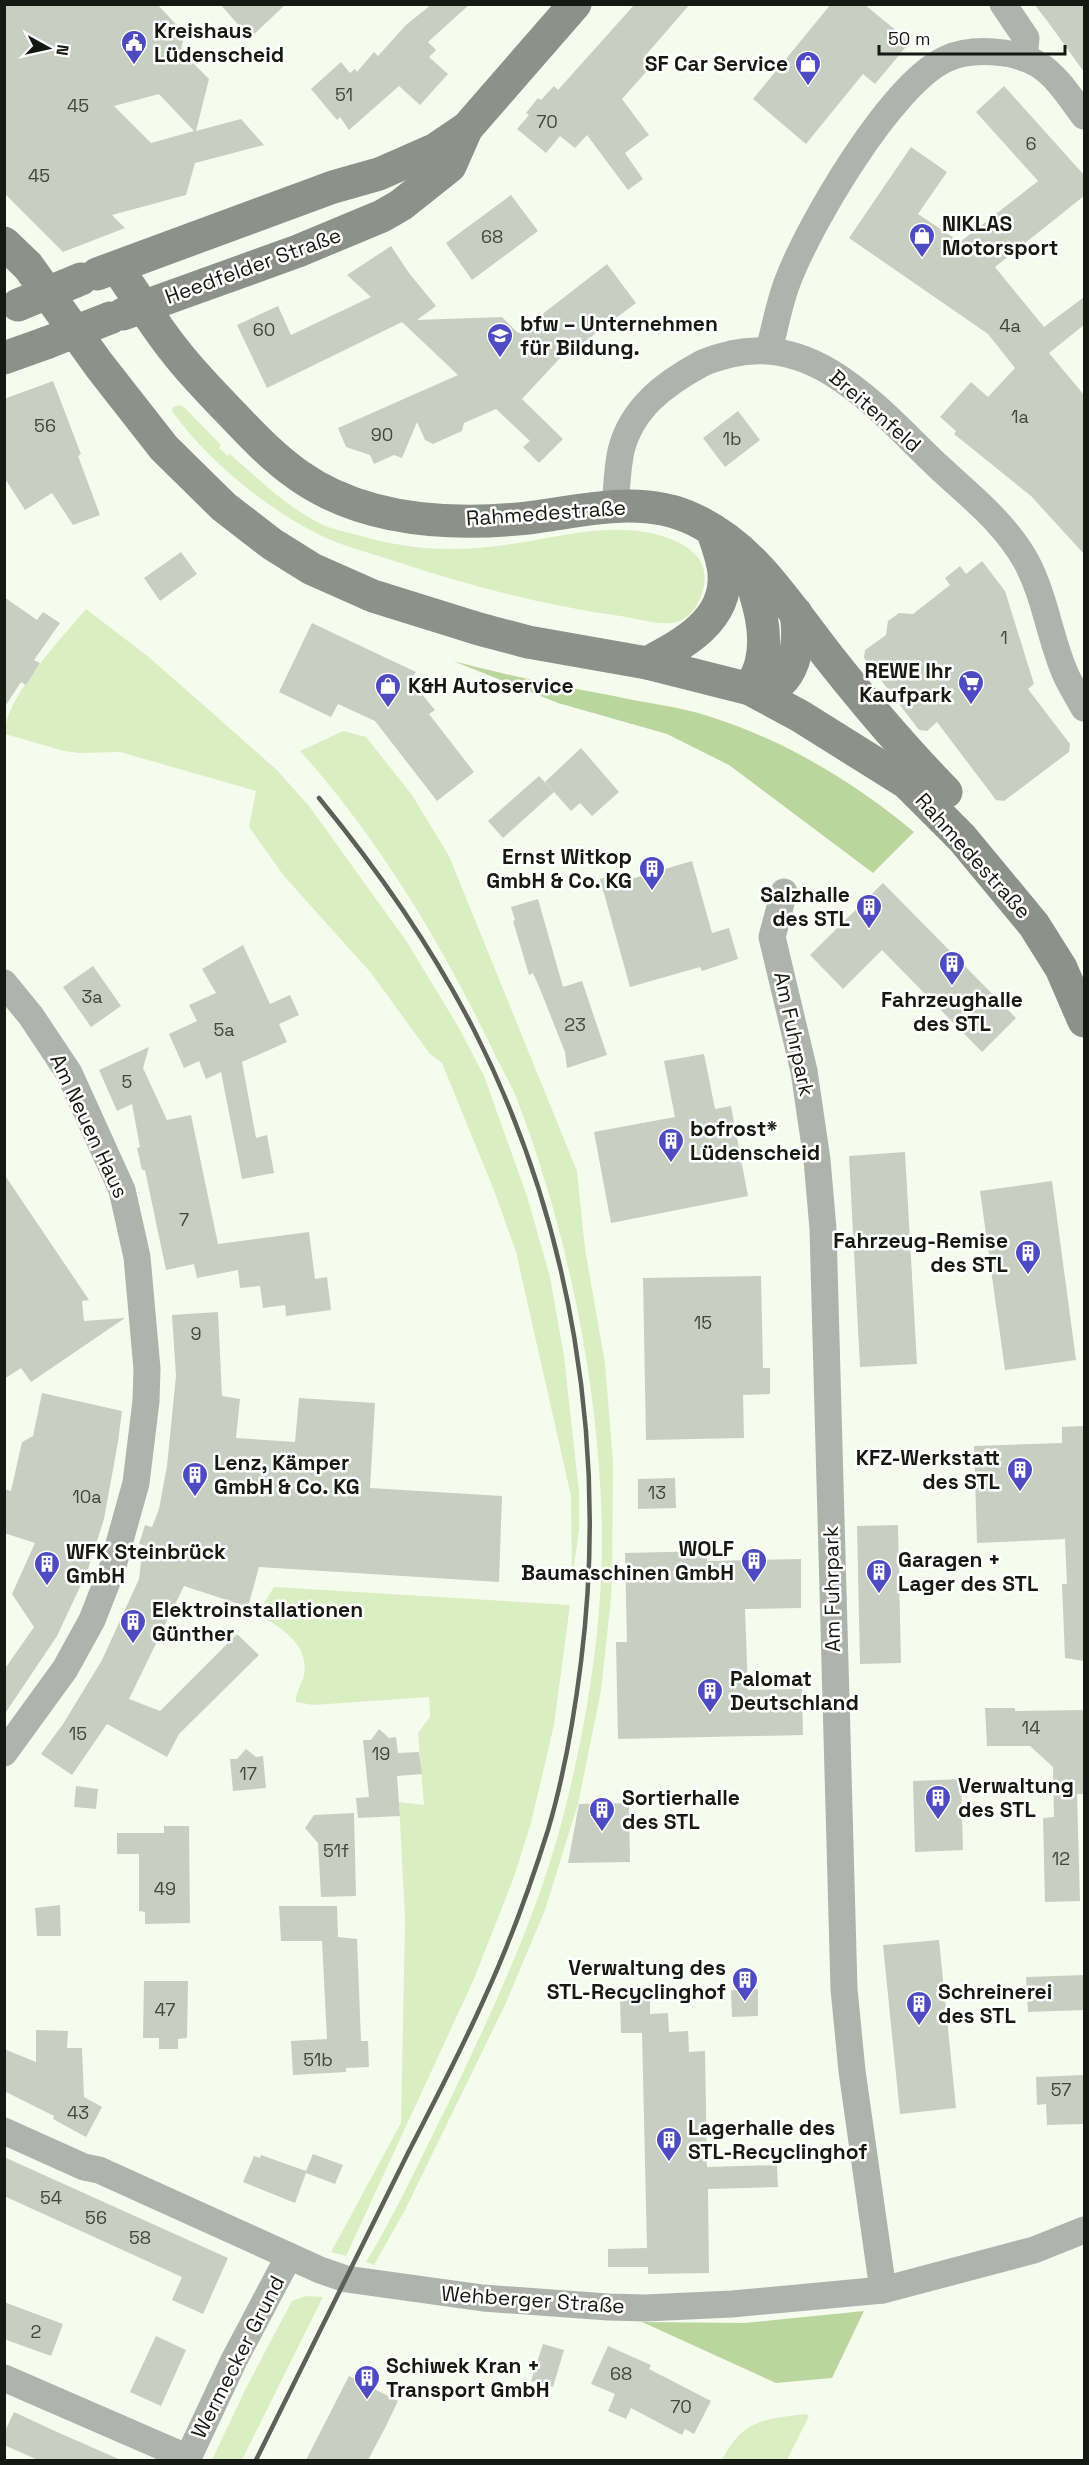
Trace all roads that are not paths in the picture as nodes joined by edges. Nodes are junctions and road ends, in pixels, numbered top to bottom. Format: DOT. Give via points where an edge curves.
graph roads {
  1 [pos="575,4"];
  2 [pos="1003,4"];
  3 [pos="1024,58"];
  4 [pos="1084,116"];
  5 [pos="467,128"];
  6 [pos="4,243"];
  7 [pos="117,268"];
  8 [pos="143,306"];
  9 [pos="11,308"];
  10 [pos="769,349"];
  11 [pos="4,358"];
  12 [pos="615,506"];
  13 [pos="713,532"];
  14 [pos="742,552"];
  15 [pos="796,613"];
  16 [pos="647,663"];
  17 [pos="754,691"];
  18 [pos="1084,708"];
  19 [pos="784,892"];
  20 [pos="1034,925"];
  21 [pos="4,983"];
  22 [pos="1084,1021"];
  23 [pos="4,1753"];
  24 [pos="4,2131"];
  25 [pos="1084,2230"];
  26 [pos="289,2256"];
  27 [pos="883,2290"];
  28 [pos="4,2378"];
  29 [pos="187,2459"];
  1 -- 5 [label="main road, Heedfelder Straße"];
  2 -- 3 [label="street" via="1026,38"];
  3 -- 4 [label="street" via="1053,76"];
  3 -- 10 [label="street" via="996,53 947,58 929,69 899,99 862,147 808,237 786,284"];
  5 -- 7 [label="main road, Heedfelder Straße" via="436,149 379,174"];
  5 -- 8 [label="main road, Heedfelder Straße" via="450,166 382,216 298,251"];
  6 -- 16 [label="main road, Rahmedestraße" via="28,266 164,448 224,507 272,544 312,569 374,596 430,614 528,642"];
  7 -- 8 [label="main road, Rahmedestraße"];
  7 -- 9 [label="main road, Heedfelder Straße, bridge"];
  8 -- 11 [label="main road, Heedfelder Straße, bridge"];
  8 -- 12 [label="main road, Rahmedestraße" via="182,361 267,451 327,493 366,508 432,520 500,521"];
  10 -- 12 [label="street, Breitenfeld" via="711,359 667,383 629,427 621,453"];
  10 -- 18 [label="street, Breitenfeld" via="814,362 855,389 994,519 1026,561 1063,668"];
  12 -- 13 [label="main road, Rahmedestraße" via="673,511"];
  13 -- 14 [label="main road, Rahmedestraße"];
  13 -- 16 [label="main road" via="724,573 722,597 715,613 705,626 678,646"];
  14 -- 15 [label="main road, Rahmedestraße"];
  14 -- 17 [label="main road" via="763,632"];
  15 -- 17 [label="main road" via="797,640 790,671 771,690"];
  15 -- 20 [label="main road, Rahmedestraße" via="906,751 1027,885"];
  16 -- 17 [label="main road, Rahmedestraße"];
  17 -- 20 [label="main road, Rahmedestraße" via="858,750 907,783 962,838"];
  19 -- 27 [label="street, Am Fuhrpark" via="772,937 804,1071 823,1229 843,1977"];
  20 -- 22 [label="main road, Rahmedestraße" via="1061,968"];
  21 -- 23 [label="street, Am Neuen Haus" via="69,1073 122,1190 137,1257 147,1369 136,1483 112,1569 92,1620 65,1669"];
  24 -- 26 [label="street, Wehberger Straße"];
  25 -- 27 [label="street, Wehberger Straße" via="1034,2250"];
  26 -- 27 [label="street, Wehberger Straße" via="339,2277 382,2285 483,2298 608,2307 732,2304"];
  26 -- 29 [label="street, Wermecker Grund"];
  28 -- 29 [label="street, Wermecker Grund"];
}
